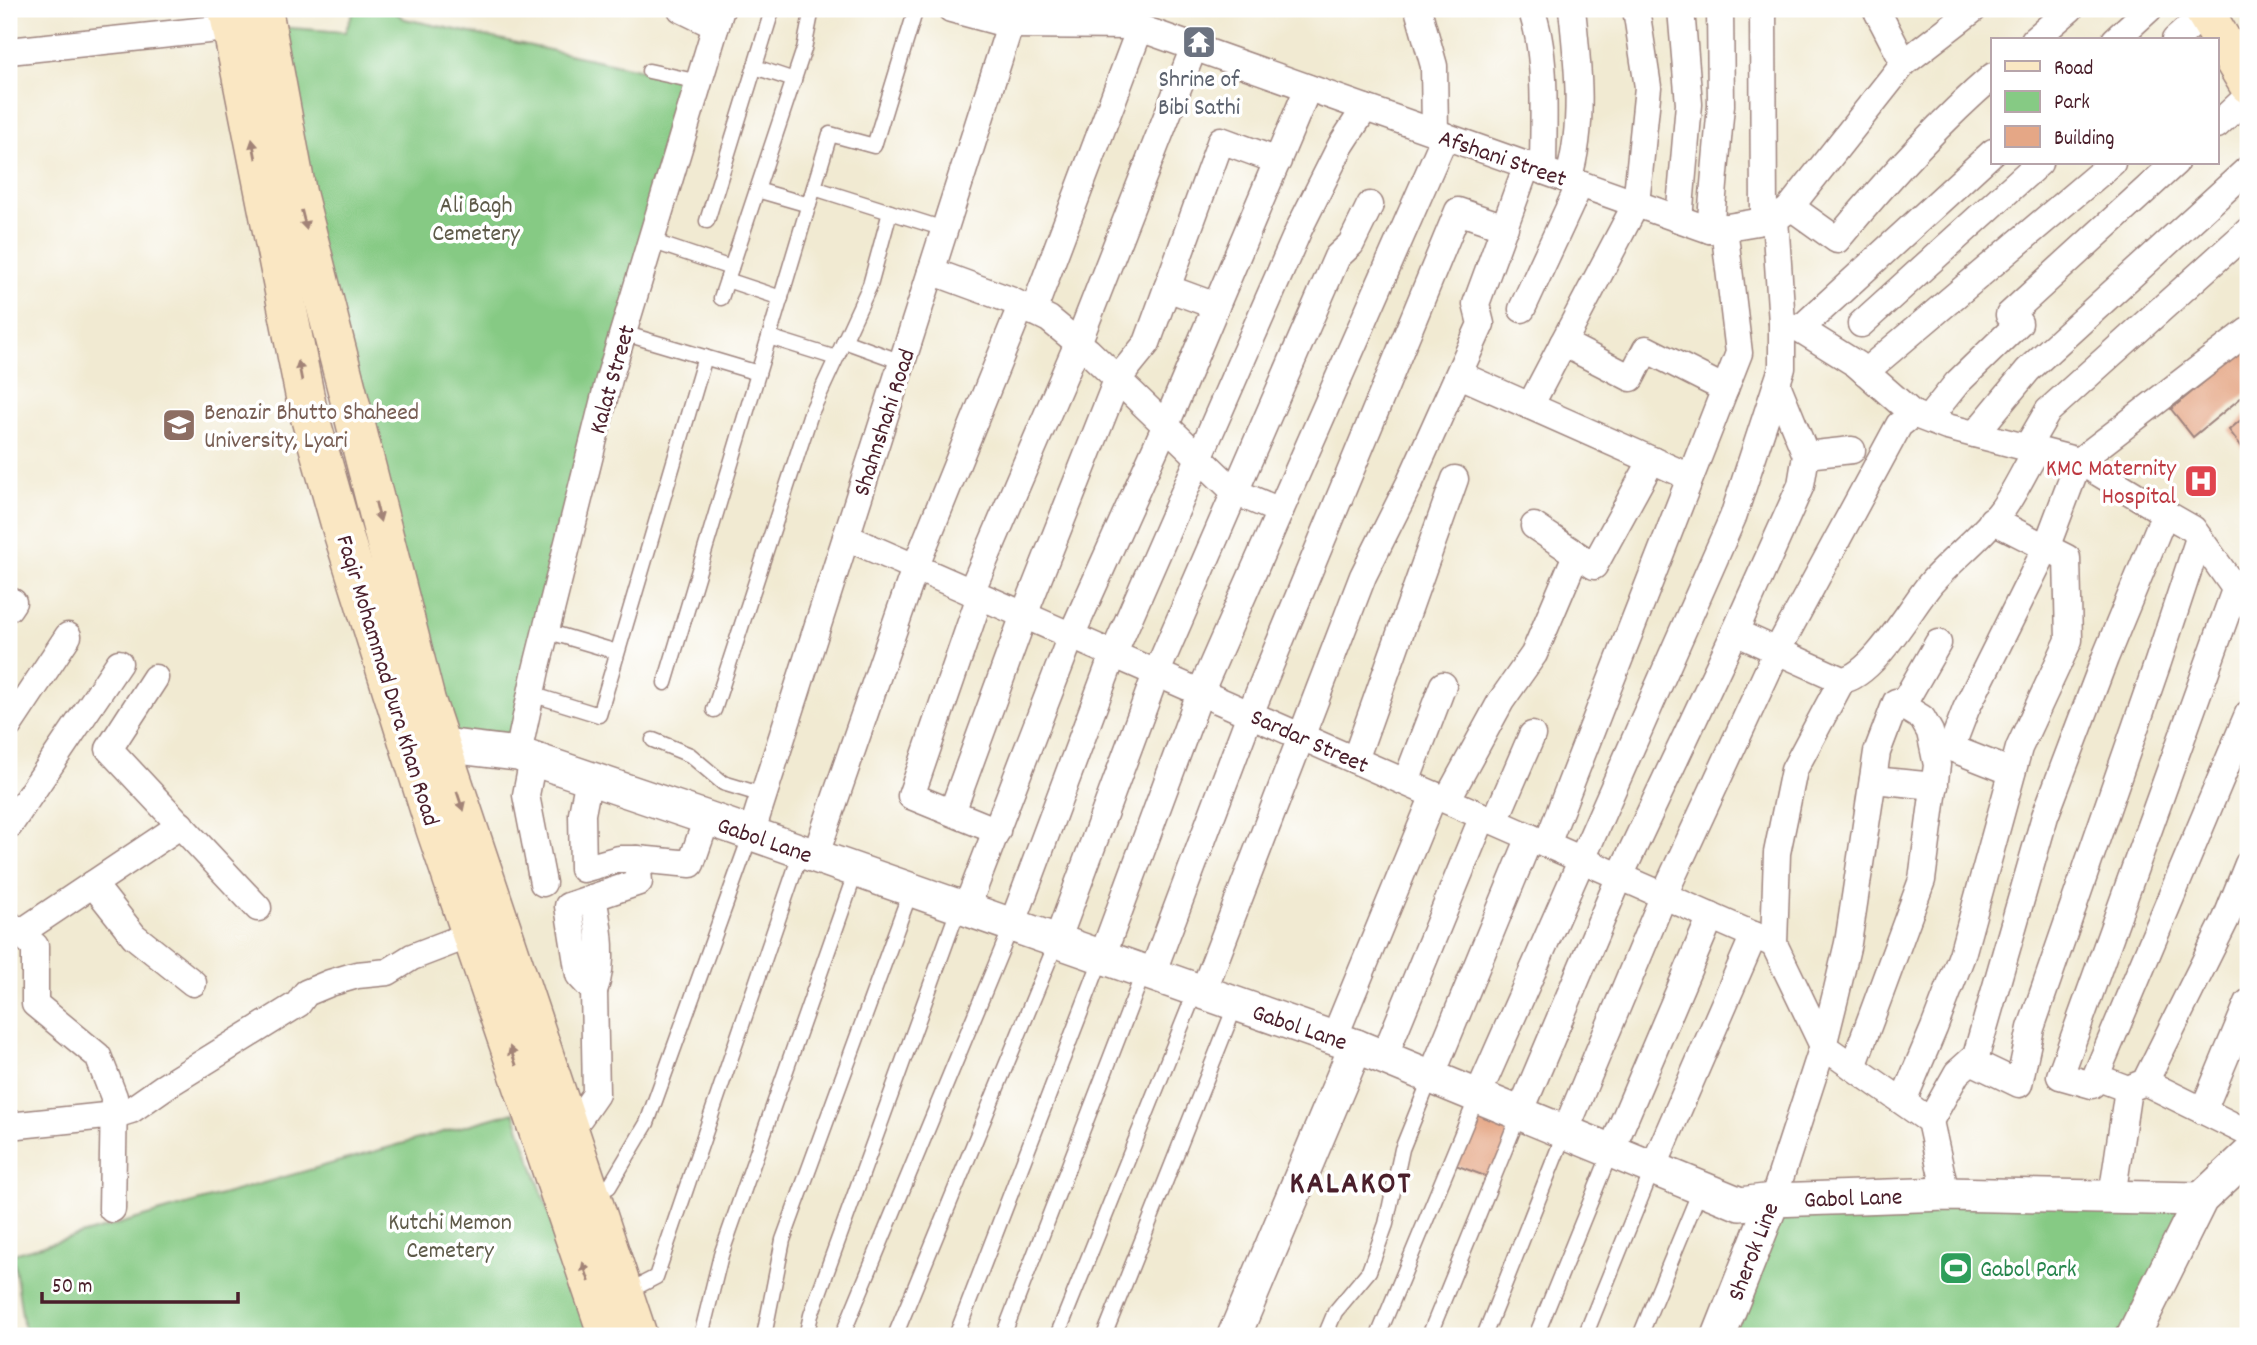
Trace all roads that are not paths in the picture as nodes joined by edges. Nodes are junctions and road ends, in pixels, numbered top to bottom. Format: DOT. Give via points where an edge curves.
graph roads {
  1 [pos="681,9"];
  2 [pos="812,9"];
  3 [pos="916,9"];
  4 [pos="951,9"];
  5 [pos="1418,9"];
  6 [pos="1531,9"];
  7 [pos="1572,9"];
  8 [pos="1636,9"];
  9 [pos="1681,9"];
  10 [pos="1720,9"];
  11 [pos="1763,9"];
  12 [pos="1876,9"];
  13 [pos="1974,9"];
  14 [pos="2070,9"];
  15 [pos="2149,9"];
  16 [pos="771,14"];
  17 [pos="247,17"];
  18 [pos="719,17"];
  19 [pos="1010,17"];
  20 [pos="1140,28"];
  21 [pos="2036,38"];
  22 [pos="2117,38"];
  23 [pos="1194,47"];
  24 [pos="9,51"];
  25 [pos="1903,64"];
  26 [pos="755,67"];
  27 [pos="649,71"];
  28 [pos="1991,78"];
  29 [pos="794,80"];
  30 [pos="699,82"];
  31 [pos="1308,88"];
  32 [pos="2248,96"];
  33 [pos="1365,108"];
  34 [pos="2218,124"];
  35 [pos="1440,135"];
  36 [pos="1991,154"];
  37 [pos="1278,162"];
  38 [pos="2038,164"];
  39 [pos="2111,164"];
  40 [pos="2174,164"];
  41 [pos="1535,168"];
  42 [pos="2248,169"];
  43 [pos="1574,182"];
  44 [pos="814,188"];
  45 [pos="757,190"];
  46 [pos="1636,204"];
  47 [pos="809,205"];
  48 [pos="1370,205"];
  49 [pos="890,212"];
  50 [pos="1777,215"];
  51 [pos="1679,219"];
  52 [pos="707,221"];
  53 [pos="1505,227"];
  54 [pos="944,229"];
  55 [pos="1717,229"];
  56 [pos="2248,231"];
  57 [pos="651,241"];
  58 [pos="1929,263"];
  59 [pos="931,271"];
  60 [pos="729,274"];
  61 [pos="1167,288"];
  62 [pos="1959,293"];
  63 [pos="721,298"];
  64 [pos="781,298"];
  65 [pos="1216,306"];
  66 [pos="1027,309"];
  67 [pos="1522,309"];
  68 [pos="1861,324"];
  69 [pos="1791,326"];
  70 [pos="2248,331"];
  71 [pos="623,333"];
  72 [pos="769,337"];
  73 [pos="844,341"];
  74 [pos="1078,343"];
  75 [pos="1563,343"];
  76 [pos="705,357"];
  77 [pos="836,358"];
  78 [pos="902,362"];
  79 [pos="1865,372"];
  80 [pos="758,373"];
  81 [pos="1460,375"];
  82 [pos="1117,380"];
  83 [pos="1777,384"];
  84 [pos="1725,389"];
  85 [pos="1530,406"];
  86 [pos="1921,416"];
  87 [pos="1165,427"];
  88 [pos="1975,434"];
  89 [pos="2032,448"];
  90 [pos="1852,450"];
  91 [pos="363,454"];
  92 [pos="1806,455"];
  93 [pos="1200,459"];
  94 [pos="1652,460"];
  95 [pos="2079,461"];
  96 [pos="324,466"];
  97 [pos="1690,477"];
  98 [pos="1455,478"];
  99 [pos="1235,492"];
  100 [pos="1280,511"];
  101 [pos="2165,513"];
  102 [pos="1992,520"];
  103 [pos="1534,526"];
  104 [pos="846,537"];
  105 [pos="2199,538"];
  106 [pos="2046,548"];
  107 [pos="1576,555"];
  108 [pos="915,568"];
  109 [pos="975,594"];
  110 [pos="2242,598"];
  111 [pos="1024,615"];
  112 [pos="546,631"];
  113 [pos="1735,632"];
  114 [pos="68,636"];
  115 [pos="1071,636"];
  116 [pos="2069,640"];
  117 [pos="1938,643"];
  118 [pos="1777,651"];
  119 [pos="617,652"];
  120 [pos="1113,655"];
  121 [pos="2105,658"];
  122 [pos="120,663"];
  123 [pos="1156,674"];
  124 [pos="155,678"];
  125 [pos="1842,680"];
  126 [pos="665,683"];
  127 [pos="1443,685"];
  128 [pos="1200,693"];
  129 [pos="531,694"];
  130 [pos="1902,706"];
  131 [pos="714,710"];
  132 [pos="1250,714"];
  133 [pos="2248,714"];
  134 [pos="9,725"];
  135 [pos="1532,735"];
  136 [pos="1302,737"];
  137 [pos="653,740"];
  138 [pos="426,746"];
  139 [pos="525,756"];
  140 [pos="1355,760"];
  141 [pos="2012,772"];
  142 [pos="589,778"];
  143 [pos="1873,780"];
  144 [pos="1406,782"];
  145 [pos="1934,786"];
  146 [pos="763,795"];
  147 [pos="1440,798"];
  148 [pos="2110,802"];
  149 [pos="952,813"];
  150 [pos="707,818"];
  151 [pos="2153,818"];
  152 [pos="1489,819"];
  153 [pos="181,825"];
  154 [pos="9,826"];
  155 [pos="997,831"];
  156 [pos="751,834"];
  157 [pos="1538,840"];
  158 [pos="808,854"];
  159 [pos="637,859"];
  160 [pos="1583,860"];
  161 [pos="2248,864"];
  162 [pos="856,871"];
  163 [pos="1620,876"];
  164 [pos="543,883"];
  165 [pos="93,884"];
  166 [pos="911,890"];
  167 [pos="1664,895"];
  168 [pos="258,908"];
  169 [pos="962,908"];
  170 [pos="1711,916"];
  171 [pos="1012,925"];
  172 [pos="14,929"];
  173 [pos="486,929"];
  174 [pos="1764,939"];
  175 [pos="1058,941"];
  176 [pos="1102,957"];
  177 [pos="1148,973"];
  178 [pos="192,983"];
  179 [pos="1199,991"];
  180 [pos="2248,1003"];
  181 [pos="1236,1004"];
  182 [pos="1823,1046"];
  183 [pos="1358,1047"];
  184 [pos="2026,1049"];
  185 [pos="1971,1061"];
  186 [pos="2065,1061"];
  187 [pos="1853,1067"];
  188 [pos="1431,1077"];
  189 [pos="2096,1077"];
  190 [pos="2136,1086"];
  191 [pos="1477,1097"];
  192 [pos="1903,1101"];
  193 [pos="2203,1111"];
  194 [pos="115,1115"];
  195 [pos="1519,1115"];
  196 [pos="1930,1121"];
  197 [pos="9,1126"];
  198 [pos="553,1129"];
  199 [pos="1565,1132"];
  200 [pos="2248,1133"];
  201 [pos="1611,1151"];
  202 [pos="2248,1155"];
  203 [pos="1653,1168"];
  204 [pos="1701,1188"];
  205 [pos="590,1194"];
  206 [pos="1946,1194"];
  207 [pos="2112,1197"];
  208 [pos="2201,1199"];
  209 [pos="1773,1200"];
  210 [pos="113,1209"];
  211 [pos="625,1293"];
  212 [pos="608,1336"];
  213 [pos="638,1336"];
  214 [pos="701,1336"];
  215 [pos="764,1336"];
  216 [pos="806,1336"];
  217 [pos="842,1336"];
  218 [pos="895,1336"];
  219 [pos="956,1336"];
  220 [pos="1003,1336"];
  221 [pos="1057,1336"];
  222 [pos="1104,1336"];
  223 [pos="1234,1336"];
  224 [pos="1325,1336"];
  225 [pos="1378,1336"];
  226 [pos="1429,1336"];
  227 [pos="1483,1336"];
  228 [pos="1536,1336"];
  229 [pos="1585,1336"];
  230 [pos="1640,1336"];
  231 [pos="1719,1336"];
  232 [pos="2133,1336"];
  1 -- 18 [label="street"];
  2 -- 29 [label="lane"];
  3 -- 44 [label="lane" via="874,146 830,134"];
  4 -- 19 [label="street, Afshani Street"];
  5 -- 35 [label="street" via="1434,66"];
  6 -- 41 [label="street" via="1543,87"];
  7 -- 43 [label="street" via="1579,84"];
  8 -- 46 [label="street" via="1648,87"];
  9 -- 51 [label="street" via="1689,104"];
  10 -- 55 [label="street"];
  11 -- 50 [label="street"];
  12 -- 25 [label="street"];
  13 -- 25 [label="street"];
  14 -- 21 [label="street"];
  15 -- 22 [label="street"];
  16 -- 26 [label="lane"];
  17 -- 24 [label="street"];
  17 -- 91 [label="main road, Faqir Mohammad Dura Khan Road, one-way" via="298,193"];
  96 -- 17 [label="main road, Faqir Mohammad Dura Khan Road, one-way" via="307,407"];
  18 -- 30 [label="street, Kalat Street"];
  19 -- 20 [label="street, Afshani Street"];
  19 -- 54 [label="street, Shahnshahi Road"];
  20 -- 23 [label="street, Afshani Street"];
  20 -- 66 [label="street"];
  23 -- 31 [label="street, Afshani Street"];
  23 -- 74 [label="street"];
  25 -- 50 [label="street"];
  26 -- 29 [label="lane"];
  26 -- 52 [label="lane"];
  27 -- 30 [label="lane"];
  28 -- 50 [label="street" via="1877,191 1837,240"];
  29 -- 45 [label="lane"];
  30 -- 57 [label="street, Kalat Street"];
  31 -- 33 [label="street, Afshani Street"];
  31 -- 37 [label="street"];
  32 -- 34 [label="street"];
  33 -- 35 [label="street, Afshani Street"];
  33 -- 93 [label="street" via="1299,229"];
  35 -- 41 [label="street, Afshani Street"];
  35 -- 100 [label="street"];
  36 -- 69 [label="street"];
  37 -- 61 [label="street" via="1222,140"];
  37 -- 65 [label="street"];
  38 -- 58 [label="street"];
  39 -- 62 [label="street"];
  40 -- 86 [label="street" via="2009,315 2019,323"];
  41 -- 43 [label="street, Afshani Street"];
  41 -- 53 [label="street"];
  42 -- 88 [label="street" via="2028,370"];
  43 -- 46 [label="street, Afshani Street"];
  43 -- 67 [label="street"];
  44 -- 47 [label="lane"];
  44 -- 49 [label="lane"];
  45 -- 47 [label="lane"];
  45 -- 60 [label="lane"];
  46 -- 51 [label="street, Afshani Street"];
  46 -- 75 [label="street"];
  47 -- 64 [label="lane"];
  48 -- 99 [label="street" via="1351,244 1337,257"];
  49 -- 54 [label="lane"];
  49 -- 73 [label="lane" via="870,285"];
  50 -- 55 [label="street"];
  50 -- 69 [label="street"];
  51 -- 55 [label="street, Afshani Street"];
  53 -- 81 [label="street" via="1476,304 1481,324"];
  53 -- 132 [label="street" via="1458,211"];
  54 -- 59 [label="street, Shahnshahi Road"];
  55 -- 84 [label="street" via="1739,353"];
  56 -- 89 [label="street" via="2048,411"];
  57 -- 60 [label="lane"];
  57 -- 71 [label="street, Kalat Street"];
  58 -- 62 [label="street"];
  58 -- 68 [label="street"];
  59 -- 66 [label="street"];
  59 -- 78 [label="street, Shahnshahi Road"];
  60 -- 63 [label="lane"];
  60 -- 64 [label="lane"];
  61 -- 65 [label="street"];
  61 -- 82 [label="street" via="1147,343"];
  62 -- 79 [label="street"];
  64 -- 72 [label="lane"];
  65 -- 87 [label="street"];
  66 -- 74 [label="street" via="1049,319"];
  66 -- 108 [label="street"];
  69 -- 79 [label="street"];
  69 -- 83 [label="street"];
  70 -- 95 [label="street"];
  71 -- 76 [label="lane"];
  71 -- 112 [label="street, Kalat Street"];
  72 -- 77 [label="lane"];
  72 -- 80 [label="lane"];
  73 -- 77 [label="lane"];
  73 -- 78 [label="lane"];
  74 -- 82 [label="street"];
  74 -- 109 [label="street"];
  75 -- 84 [label="street" via="1631,378 1646,349"];
  75 -- 85 [label="street"];
  76 -- 80 [label="lane"];
  76 -- 119 [label="lane"];
  77 -- 131 [label="lane" via="811,413"];
  78 -- 104 [label="street, Shahnshahi Road"];
  79 -- 86 [label="street"];
  80 -- 126 [label="lane"];
  81 -- 85 [label="street"];
  81 -- 136 [label="street" via="1363,576"];
  82 -- 87 [label="street"];
  82 -- 111 [label="street"];
  83 -- 92 [label="street"];
  83 -- 160 [label="street" via="1733,517"];
  84 -- 97 [label="street"];
  85 -- 94 [label="street"];
  86 -- 88 [label="street"];
  86 -- 118 [label="street" via="1899,425"];
  87 -- 93 [label="street"];
  87 -- 115 [label="street"];
  88 -- 89 [label="street"];
  89 -- 95 [label="street"];
  89 -- 102 [label="street" via="2002,510"];
  90 -- 92 [label="street"];
  91 -- 96 [label="main road"];
  91 -- 138 [label="main road, Faqir Mohammad Dura Khan Road, one-way" via="426,701"];
  92 -- 113 [label="street" via="1801,485"];
  93 -- 99 [label="street"];
  93 -- 120 [label="street"];
  94 -- 97 [label="street"];
  94 -- 107 [label="street" via="1594,566"];
  95 -- 101 [label="street"];
  95 -- 106 [label="street"];
  96 -- 138 [label="main road, Faqir Mohammad Dura Khan Road"];
  97 -- 157 [label="street"];
  98 -- 140 [label="street"];
  99 -- 100 [label="street"];
  99 -- 123 [label="street"];
  100 -- 128 [label="street"];
  101 -- 105 [label="street" via="2193,529"];
  101 -- 121 [label="street"];
  102 -- 106 [label="street"];
  102 -- 125 [label="street" via="1930,584 1870,662"];
  103 -- 107 [label="street"];
  104 -- 108 [label="street, Sardar Street"];
  104 -- 146 [label="street, Shahnshahi Road"];
  105 -- 110 [label="street"];
  105 -- 148 [label="street"];
  106 -- 116 [label="street" via="2067,558"];
  106 -- 141 [label="street" via="1951,748"];
  107 -- 147 [label="street" via="1534,654"];
  108 -- 109 [label="street, Sardar Street"];
  108 -- 158 [label="street"];
  109 -- 111 [label="street, Sardar Street"];
  109 -- 149 [label="street" via="911,796"];
  110 -- 151 [label="street"];
  111 -- 115 [label="street, Sardar Street"];
  111 -- 149 [label="street"];
  112 -- 119 [label="lane"];
  112 -- 129 [label="street, Kalat Street"];
  113 -- 118 [label="street"];
  113 -- 163 [label="street"];
  114 -- 134 [label="street"];
  115 -- 120 [label="street, Sardar Street"];
  115 -- 155 [label="street"];
  116 -- 121 [label="street"];
  116 -- 141 [label="street"];
  117 -- 130 [label="street"];
  118 -- 125 [label="street"];
  118 -- 167 [label="street"];
  119 -- 129 [label="lane" via="598,715"];
  120 -- 123 [label="street, Sardar Street"];
  120 -- 171 [label="street"];
  121 -- 185 [label="street" via="2045,816"];
  122 -- 154 [label="street"];
  123 -- 128 [label="street, Sardar Street"];
  123 -- 175 [label="street"];
  124 -- 153 [label="street" via="109,749"];
  125 -- 174 [label="street" via="1794,770"];
  127 -- 144 [label="street"];
  128 -- 132 [label="street, Sardar Street"];
  128 -- 176 [label="street"];
  129 -- 139 [label="street, Kalat Street"];
  130 -- 143 [label="street, Sherok Line" via="1895,702 1877,752"];
  130 -- 145 [label="street" via="1922,718 1930,732 1937,765"];
  132 -- 136 [label="street, Sardar Street"];
  132 -- 177 [label="street"];
  133 -- 189 [label="street"];
  135 -- 152 [label="street"];
  136 -- 140 [label="street, Sardar Street"];
  136 -- 179 [label="street"];
  137 -- 146 [label="lane" via="690,755 723,783"];
  138 -- 139 [label="street, Gabol Lane"];
  138 -- 173 [label="main road, Faqir Mohammad Dura Khan Road"];
  139 -- 142 [label="street, Gabol Lane"];
  139 -- 164 [label="street, Kalat Street" via="526,795"];
  140 -- 144 [label="street, Sardar Street"];
  141 -- 192 [label="street" via="1962,955"];
  142 -- 150 [label="street, Gabol Lane"];
  142 -- 159 [label="street" via="582,814 583,869"];
  143 -- 145 [label="street"];
  143 -- 182 [label="street, Sherok Line" via="1848,943"];
  144 -- 147 [label="street, Sardar Street"];
  145 -- 187 [label="street" via="1922,880"];
  146 -- 156 [label="street, Shahnshahi Road"];
  147 -- 152 [label="street, Sardar Street"];
  147 -- 183 [label="street"];
  148 -- 151 [label="street"];
  148 -- 184 [label="street"];
  149 -- 155 [label="street"];
  150 -- 156 [label="street, Gabol Lane"];
  150 -- 159 [label="street" via="691,864"];
  151 -- 186 [label="street"];
  152 -- 157 [label="street, Sardar Street"];
  152 -- 183 [label="street"];
  153 -- 165 [label="street"];
  153 -- 168 [label="street"];
  155 -- 169 [label="street"];
  156 -- 158 [label="street, Gabol Lane"];
  156 -- 205 [label="lane" via="647,1123 609,1187"];
  157 -- 160 [label="street, Sardar Street"];
  157 -- 188 [label="street"];
  158 -- 162 [label="street, Gabol Lane"];
  158 -- 211 [label="lane" via="656,1277"];
  159 -- 198 [label="street" via="639,882 568,906 579,975 594,991 596,1094 580,1116"];
  160 -- 163 [label="street, Sardar Street"];
  160 -- 191 [label="street"];
  161 -- 190 [label="street" via="2227,919"];
  162 -- 166 [label="street, Gabol Lane"];
  162 -- 214 [label="lane" via="721,1255"];
  163 -- 167 [label="street, Sardar Street"];
  163 -- 195 [label="street"];
  165 -- 172 [label="street"];
  165 -- 178 [label="street" via="134,936"];
  166 -- 169 [label="street, Gabol Lane"];
  166 -- 215 [label="lane" via="783,1240"];
  167 -- 170 [label="street, Sardar Street"];
  167 -- 199 [label="street"];
  169 -- 171 [label="street, Gabol Lane"];
  169 -- 216 [label="lane"];
  170 -- 174 [label="street, Sardar Street"];
  170 -- 201 [label="street"];
  171 -- 175 [label="street, Gabol Lane"];
  171 -- 217 [label="lane"];
  172 -- 194 [label="street" via="35,946 35,1004 98,1056 114,1097"];
  173 -- 194 [label="street" via="412,957 396,969 357,975 306,993 298,1004 131,1111"];
  173 -- 198 [label="main road, Faqir Mohammad Dura Khan Road"];
  174 -- 182 [label="street"];
  174 -- 203 [label="street"];
  175 -- 176 [label="street, Gabol Lane"];
  175 -- 218 [label="lane"];
  176 -- 177 [label="street, Gabol Lane"];
  176 -- 219 [label="lane"];
  177 -- 179 [label="street, Gabol Lane"];
  177 -- 220 [label="lane"];
  179 -- 181 [label="street, Gabol Lane"];
  179 -- 221 [label="lane"];
  180 -- 193 [label="street"];
  181 -- 183 [label="street, Gabol Lane"];
  181 -- 222 [label="lane"];
  182 -- 187 [label="street"];
  182 -- 209 [label="street, Sherok Line"];
  183 -- 188 [label="street, Gabol Lane"];
  183 -- 223 [label="street"];
  184 -- 185 [label="street" via="2019,1084"];
  184 -- 186 [label="street"];
  185 -- 196 [label="street" via="1957,1073"];
  186 -- 189 [label="street" via="2060,1076 2092,1085"];
  187 -- 192 [label="street"];
  188 -- 191 [label="street, Gabol Lane"];
  188 -- 224 [label="lane" via="1402,1149 1386,1224 1369,1271 1335,1312"];
  189 -- 190 [label="street"];
  190 -- 193 [label="street"];
  190 -- 207 [label="street"];
  191 -- 195 [label="street, Gabol Lane"];
  191 -- 225 [label="lane"];
  192 -- 196 [label="street"];
  193 -- 200 [label="street"];
  194 -- 197 [label="street"];
  194 -- 210 [label="street"];
  195 -- 199 [label="street, Gabol Lane"];
  195 -- 226 [label="lane"];
  196 -- 206 [label="street"];
  198 -- 205 [label="main road, Faqir Mohammad Dura Khan Road"];
  212 -- 198 [label="main road, Faqir Mohammad Dura Khan Road, one-way"];
  199 -- 201 [label="street, Gabol Lane"];
  199 -- 227 [label="lane"];
  201 -- 203 [label="street, Gabol Lane"];
  201 -- 228 [label="lane"];
  202 -- 208 [label="street"];
  203 -- 204 [label="street, Gabol Lane"];
  203 -- 229 [label="lane"];
  204 -- 209 [label="street, Gabol Lane" via="1740,1205"];
  204 -- 230 [label="lane"];
  205 -- 211 [label="main road, Faqir Mohammad Dura Khan Road"];
  206 -- 207 [label="street, Gabol Lane"];
  206 -- 209 [label="street, Gabol Lane"];
  207 -- 208 [label="street, Gabol Lane"];
  208 -- 232 [label="street"];
  209 -- 231 [label="street, Sherok Line"];
  211 -- 213 [label="main road, Faqir Mohammad Dura Khan Road"];
}
